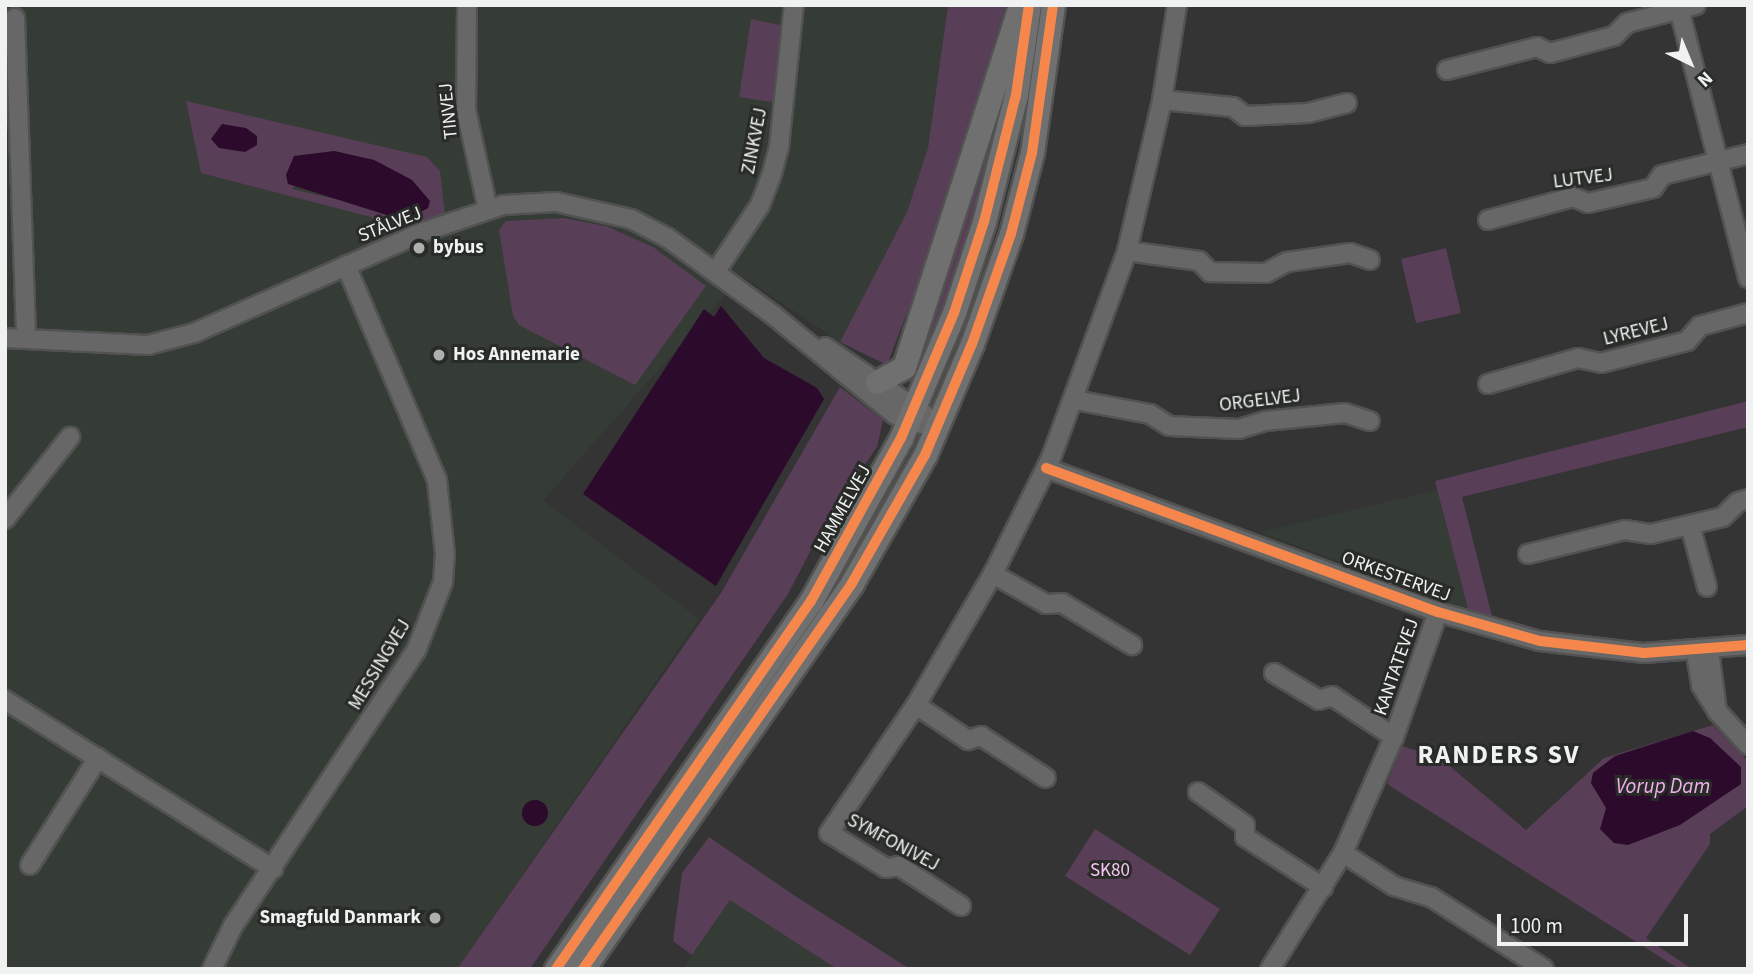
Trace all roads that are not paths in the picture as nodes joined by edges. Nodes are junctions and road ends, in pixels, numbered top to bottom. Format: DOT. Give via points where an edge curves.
graph roads {
  1 [pos="467,5"];
  2 [pos="794,5"];
  3 [pos="1020,5"];
  4 [pos="1029,5"];
  5 [pos="1053,5"];
  6 [pos="1177,5"];
  7 [pos="1685,7"];
  8 [pos="15,18"];
  9 [pos="1447,70"];
  10 [pos="1162,100"];
  11 [pos="1347,103"];
  12 [pos="1748,154"];
  13 [pos="1717,161"];
  14 [pos="488,211"];
  15 [pos="1488,220"];
  16 [pos="1127,251"];
  17 [pos="1370,260"];
  18 [pos="346,266"];
  19 [pos="716,271"];
  20 [pos="1748,278"];
  21 [pos="1748,313"];
  22 [pos="772,314"];
  23 [pos="26,336"];
  24 [pos="5,338"];
  25 [pos="877,382"];
  26 [pos="1488,384"];
  27 [pos="1075,400"];
  28 [pos="911,415"];
  29 [pos="1370,421"];
  30 [pos="939,426"];
  31 [pos="70,437"];
  32 [pos="1046,468"];
  33 [pos="1748,499"];
  34 [pos="5,519"];
  35 [pos="1690,525"];
  36 [pos="1528,554"];
  37 [pos="993,573"];
  38 [pos="1707,587"];
  39 [pos="1438,612"];
  40 [pos="1132,645"];
  41 [pos="1748,645"];
  42 [pos="1704,651"];
  43 [pos="1273,673"];
  44 [pos="5,700"];
  45 [pos="916,705"];
  46 [pos="1394,737"];
  47 [pos="1748,745"];
  48 [pos="98,758"];
  49 [pos="1046,778"];
  50 [pos="1198,792"];
  51 [pos="1343,852"];
  52 [pos="30,865"];
  53 [pos="273,869"];
  54 [pos="1323,887"];
  55 [pos="961,906"];
  56 [pos="212,969"];
  57 [pos="556,969"];
  58 [pos="583,969"];
  59 [pos="1270,969"];
  60 [pos="1544,969"];
  1 -- 14 [label="street, TINVEJ" via="466,110"];
  2 -- 19 [label="street, ZINKVEJ" via="779,147 771,177 760,205"];
  3 -- 25 [label="main road" via="904,368"];
  4 -- 28 [label="main road, HAMMELVEJ" via="1016,95 997,177 954,313"];
  5 -- 30 [label="main road" via="1025,184 990,295"];
  6 -- 10 [label="street"];
  7 -- 9 [label="street" via="1627,23 1614,36 1601,40 1549,53 1537,47"];
  7 -- 13 [label="street"];
  8 -- 23 [label="street"];
  10 -- 11 [label="street" via="1233,107 1245,117 1308,113"];
  10 -- 16 [label="street"];
  12 -- 13 [label="street, LUTVEJ"];
  13 -- 15 [label="street, LUTVEJ" via="1662,175 1653,188 1588,203 1573,197"];
  13 -- 20 [label="street"];
  14 -- 18 [label="street, STÅLVEJ"];
  14 -- 19 [label="street, STÅLVEJ" via="556,202 595,207 668,238"];
  16 -- 17 [label="street" via="1199,261 1210,272 1266,273 1287,262 1350,253"];
  16 -- 27 [label="street"];
  18 -- 23 [label="street, STÅLVEJ" via="194,333 148,345"];
  18 -- 53 [label="street, MESSINGVEJ" via="437,480 445,554 443,582 416,651"];
  19 -- 22 [label="street, STÅLVEJ"];
  21 -- 26 [label="street, LYREVEJ" via="1700,326 1687,341 1601,363 1578,358"];
  22 -- 25 [label="street, STÅLVEJ"];
  22 -- 28 [label="street, STÅLVEJ"];
  23 -- 24 [label="street, STÅLVEJ"];
  25 -- 28 [label="street, STÅLVEJ"];
  27 -- 29 [label="street, ORGELVEJ" via="1150,414 1169,426 1239,429 1266,421 1345,413"];
  27 -- 32 [label="street"];
  28 -- 30 [label="street, STÅLVEJ"];
  28 -- 57 [label="main road, HAMMELVEJ" via="856,525 811,601"];
  30 -- 58 [label="main road" via="898,509 852,583"];
  31 -- 34 [label="street"];
  32 -- 37 [label="street, SYMFONIVEJ"];
  32 -- 39 [label="street, ORKESTERVEJ"];
  33 -- 35 [label="street" via="1723,517"];
  35 -- 36 [label="street" via="1651,534 1625,530"];
  35 -- 38 [label="street"];
  37 -- 40 [label="street" via="1046,604 1062,603"];
  37 -- 45 [label="street, SYMFONIVEJ"];
  39 -- 42 [label="street, ORKESTERVEJ" via="1573,646 1644,653"];
  39 -- 46 [label="street, KANTATEVEJ"];
  41 -- 42 [label="street, ORKESTERVEJ"];
  42 -- 47 [label="street" via="1710,658 1717,711"];
  43 -- 46 [label="street, KANTATEVEJ" via="1319,700 1332,696"];
  44 -- 48 [label="street"];
  45 -- 49 [label="street" via="968,740 981,736"];
  45 -- 55 [label="street, SYMFONIVEJ" via="830,833 887,868 899,866"];
  46 -- 51 [label="street, KANTATEVEJ"];
  48 -- 52 [label="street"];
  48 -- 53 [label="street"];
  50 -- 54 [label="street" via="1245,825 1245,837"];
  51 -- 54 [label="street, KANTATEVEJ"];
  51 -- 60 [label="street" via="1394,887 1431,897"];
  53 -- 56 [label="street, MESSINGVEJ" via="233,926"];
  54 -- 59 [label="street, KANTATEVEJ"];
}
